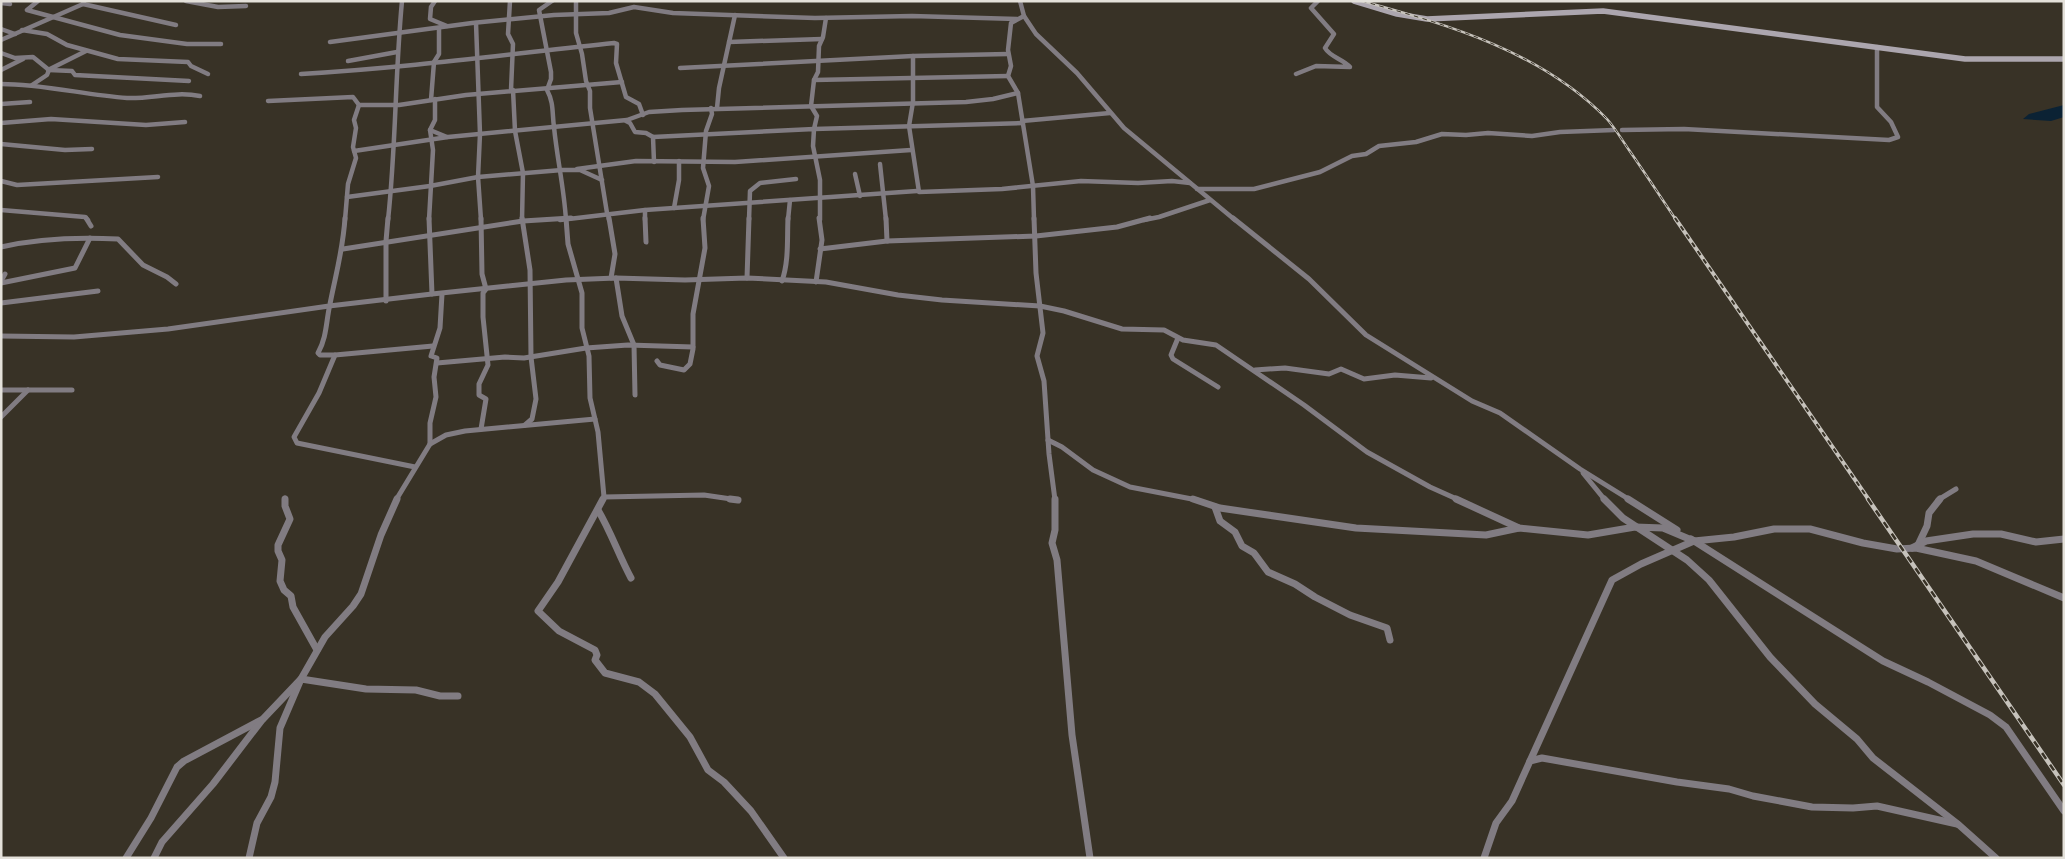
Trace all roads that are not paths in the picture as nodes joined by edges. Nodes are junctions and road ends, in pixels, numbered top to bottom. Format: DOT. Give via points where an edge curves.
graph roads {
  1 [pos="38,1"];
  2 [pos="186,1"];
  3 [pos="402,1"];
  4 [pos="434,1"];
  5 [pos="510,1"];
  6 [pos="553,1"];
  7 [pos="576,1"];
  8 [pos="1020,1"];
  9 [pos="1318,1"];
  10 [pos="1354,1"];
  11 [pos="1,2"];
  12 [pos="83,2"];
  13 [pos="629,3"];
  14 [pos="10,4"];
  15 [pos="246,6"];
  16 [pos="634,7"];
  17 [pos="554,15"];
  18 [pos="576,15"];
  19 [pos="735,15"];
  20 [pos="1024,16"];
  21 [pos="55,17"];
  22 [pos="540,17"];
  23 [pos="826,18"];
  24 [pos="1017,18"];
  25 [pos="509,21"];
  26 [pos="476,23"];
  27 [pos="176,25"];
  28 [pos="449,27"];
  29 [pos="440,28"];
  30 [pos="1,29"];
  31 [pos="22,30"];
  32 [pos="400,32"];
  33 [pos="15,34"];
  34 [pos="822,39"];
  35 [pos="1,40"];
  36 [pos="330,42"];
  37 [pos="729,42"];
  38 [pos="221,44"];
  39 [pos="580,47"];
  40 [pos="1877,47"];
  41 [pos="86,50"];
  42 [pos="548,50"];
  43 [pos="397,52"];
  44 [pos="1,53"];
  45 [pos="512,54"];
  46 [pos="1008,54"];
  47 [pos="30,56"];
  48 [pos="913,56"];
  49 [pos="478,57"];
  50 [pos="2064,59"];
  51 [pos="348,61"];
  52 [pos="819,61"];
  53 [pos="434,62"];
  54 [pos="724,65"];
  55 [pos="398,67"];
  56 [pos="680,68"];
  57 [pos="1,70"];
  58 [pos="49,70"];
  59 [pos="208,74"];
  60 [pos="301,74"];
  61 [pos="1296,74"];
  62 [pos="1008,76"];
  63 [pos="913,78"];
  64 [pos="814,80"];
  65 [pos="189,82"];
  66 [pos="622,82"];
  67 [pos="1,84"];
  68 [pos="587,84"];
  69 [pos="32,85"];
  70 [pos="549,86"];
  71 [pos="512,90"];
  72 [pos="1018,93"];
  73 [pos="479,95"];
  74 [pos="200,96"];
  75 [pos="433,100"];
  76 [pos="268,101"];
  77 [pos="30,102"];
  78 [pos="913,102"];
  79 [pos="1,104"];
  80 [pos="396,104"];
  81 [pos="359,105"];
  82 [pos="811,106"];
  83 [pos="714,108"];
  84 [pos="1110,113"];
  85 [pos="643,115"];
  86 [pos="626,121"];
  87 [pos="185,122"];
  88 [pos="1022,122"];
  89 [pos="1,123"];
  90 [pos="592,124"];
  91 [pos="909,126"];
  92 [pos="554,127"];
  93 [pos="814,129"];
  94 [pos="430,130"];
  95 [pos="1614,130"];
  96 [pos="1622,130"];
  97 [pos="515,131"];
  98 [pos="480,134"];
  99 [pos="706,135"];
  100 [pos="448,137"];
  101 [pos="653,137"];
  102 [pos="431,139"];
  103 [pos="4,144"];
  104 [pos="394,145"];
  105 [pos="1,148"];
  106 [pos="92,148"];
  107 [pos="911,150"];
  108 [pos="354,151"];
  109 [pos="816,156"];
  110 [pos="679,161"];
  111 [pos="703,161"];
  112 [pos="654,162"];
  113 [pos="880,164"];
  114 [pos="600,166"];
  115 [pos="577,169"];
  116 [pos="562,170"];
  117 [pos="523,173"];
  118 [pos="855,174"];
  119 [pos="158,177"];
  120 [pos="478,177"];
  121 [pos="796,179"];
  122 [pos="602,180"];
  123 [pos="1,181"];
  124 [pos="1190,183"];
  125 [pos="430,186"];
  126 [pos="1033,186"];
  127 [pos="1197,189"];
  128 [pos="391,191"];
  129 [pos="917,191"];
  130 [pos="885,194"];
  131 [pos="860,196"];
  132 [pos="347,197"];
  133 [pos="819,199"];
  134 [pos="790,200"];
  135 [pos="1210,200"];
  136 [pos="749,203"];
  137 [pos="704,206"];
  138 [pos="674,208"];
  139 [pos="1,210"];
  140 [pos="645,210"];
  141 [pos="607,214"];
  142 [pos="567,219"];
  143 [pos="523,221"];
  144 [pos="91,226"];
  145 [pos="480,227"];
  146 [pos="430,234"];
  147 [pos="1036,236"];
  148 [pos="90,238"];
  149 [pos="386,241"];
  150 [pos="887,241"];
  151 [pos="646,242"];
  152 [pos="1,247"];
  153 [pos="343,249"];
  154 [pos="820,249"];
  155 [pos="5,274"];
  156 [pos="613,278"];
  157 [pos="701,278"];
  158 [pos="747,278"];
  159 [pos="579,279"];
  160 [pos="782,281"];
  161 [pos="1,282"];
  162 [pos="816,282"];
  163 [pos="176,284"];
  164 [pos="530,284"];
  165 [pos="486,290"];
  166 [pos="98,291"];
  167 [pos="432,294"];
  168 [pos="442,294"];
  169 [pos="386,301"];
  170 [pos="1,303"];
  171 [pos="329,306"];
  172 [pos="1040,306"];
  173 [pos="1,336"];
  174 [pos="1178,338"];
  175 [pos="634,345"];
  176 [pos="433,346"];
  177 [pos="693,347"];
  178 [pos="586,348"];
  179 [pos="335,355"];
  180 [pos="531,357"];
  181 [pos="487,358"];
  182 [pos="656,361"];
  183 [pos="437,363"];
  184 [pos="1250,370"];
  185 [pos="1433,378"];
  186 [pos="1218,387"];
  187 [pos="1,390"];
  188 [pos="28,390"];
  189 [pos="72,390"];
  190 [pos="635,395"];
  191 [pos="1,417"];
  192 [pos="595,419"];
  193 [pos="524,427"];
  194 [pos="481,429"];
  195 [pos="1048,440"];
  196 [pos="430,444"];
  197 [pos="415,467"];
  198 [pos="1580,469"];
  199 [pos="1956,489"];
  200 [pos="604,496"];
  201 [pos="285,498"];
  202 [pos="738,500"];
  203 [pos="1215,507"];
  204 [pos="598,510"];
  205 [pos="1635,527"];
  206 [pos="1519,528"];
  207 [pos="2064,539"];
  208 [pos="1694,541"];
  209 [pos="1915,546"];
  210 [pos="1673,550"];
  211 [pos="631,578"];
  212 [pos="2064,598"];
  213 [pos="1390,640"];
  214 [pos="317,650"];
  215 [pos="301,679"];
  216 [pos="458,696"];
  217 [pos="263,719"];
  218 [pos="1530,761"];
  219 [pos="2064,812"];
  220 [pos="1959,825"];
  221 [pos="126,858"];
  222 [pos="154,858"];
  223 [pos="249,858"];
  224 [pos="784,858"];
  225 [pos="1090,858"];
  226 [pos="1484,858"];
  227 [pos="1996,858"];
  1 -- 21 [label="street" via="27,10"];
  2 -- 15 [label="street" via="218,7"];
  3 -- 32 [label="street"];
  4 -- 28 [label="street" via="430,19"];
  5 -- 25 [label="street"];
  6 -- 17 [label="street"];
  6 -- 22 [label="street" via="540,8"];
  7 -- 18 [label="street"];
  8 -- 20 [label="street"];
  9 -- 61 [label="street" via="1311,8 1334,34 1325,48 1350,67 1316,66"];
  10 -- 40 [label="street" via="1396,14 1427,19 1603,11"];
  11 -- 14 [label="street"];
  12 -- 21 [label="street"];
  12 -- 27 [label="street"];
  13 -- 16 [label="street"];
  16 -- 18 [label="street"];
  16 -- 19 [label="street" via="672,13"];
  17 -- 18 [label="street"];
  17 -- 22 [label="street"];
  18 -- 39 [label="street"];
  19 -- 23 [label="street"];
  19 -- 37 [label="street"];
  20 -- 24 [label="street"];
  20 -- 84 [label="street" via="1036,34 1077,73"];
  21 -- 31 [label="street"];
  21 -- 38 [label="street" via="120,35 187,44"];
  22 -- 25 [label="street"];
  22 -- 42 [label="street"];
  23 -- 24 [label="street"];
  23 -- 34 [label="street"];
  24 -- 46 [label="street" via="1011,23"];
  25 -- 26 [label="street"];
  25 -- 45 [label="street"];
  26 -- 28 [label="street"];
  26 -- 49 [label="street"];
  28 -- 29 [label="street"];
  29 -- 32 [label="street"];
  29 -- 53 [label="street" via="439,54"];
  30 -- 33 [label="street"];
  31 -- 33 [label="street"];
  31 -- 41 [label="street" via="47,34 62,43"];
  32 -- 36 [label="street"];
  32 -- 43 [label="street"];
  33 -- 35 [label="street"];
  34 -- 37 [label="street"];
  34 -- 52 [label="street"];
  37 -- 54 [label="street"];
  39 -- 42 [label="street"];
  39 -- 66 [label="street" via="616,43 616,63"];
  39 -- 68 [label="street"];
  40 -- 50 [label="street" via="1966,59"];
  40 -- 96 [label="street" via="1877,107 1891,122 1898,137 1888,140 1684,129"];
  41 -- 58 [label="street"];
  41 -- 59 [label="street" via="130,60 186,61"];
  42 -- 45 [label="street"];
  42 -- 70 [label="street" via="551,65"];
  43 -- 51 [label="street"];
  43 -- 55 [label="street"];
  44 -- 47 [label="street" via="15,58"];
  45 -- 49 [label="street"];
  45 -- 71 [label="street"];
  46 -- 48 [label="street"];
  46 -- 62 [label="street" via="1012,66"];
  47 -- 57 [label="street"];
  47 -- 58 [label="street"];
  48 -- 52 [label="street"];
  48 -- 63 [label="street"];
  49 -- 53 [label="street"];
  49 -- 73 [label="street"];
  52 -- 54 [label="street"];
  52 -- 64 [label="street"];
  53 -- 55 [label="street"];
  53 -- 75 [label="street"];
  54 -- 56 [label="street"];
  54 -- 83 [label="street"];
  55 -- 60 [label="street"];
  55 -- 80 [label="street"];
  58 -- 65 [label="street" via="72,71 74,75"];
  58 -- 69 [label="street"];
  62 -- 63 [label="street"];
  62 -- 72 [label="street"];
  63 -- 64 [label="street"];
  63 -- 78 [label="street"];
  64 -- 82 [label="street"];
  66 -- 68 [label="street"];
  66 -- 85 [label="street" via="626,97 639,104"];
  67 -- 69 [label="street"];
  68 -- 70 [label="street"];
  68 -- 90 [label="street"];
  69 -- 74 [label="street" via="98,96 131,98 186,93"];
  70 -- 71 [label="street"];
  70 -- 92 [label="street"];
  71 -- 73 [label="street"];
  71 -- 97 [label="street"];
  72 -- 78 [label="street" via="988,99"];
  72 -- 88 [label="street"];
  73 -- 75 [label="street"];
  73 -- 98 [label="street"];
  75 -- 80 [label="street"];
  75 -- 94 [label="street" via="435,120"];
  76 -- 81 [label="street" via="353,98"];
  77 -- 79 [label="street"];
  78 -- 82 [label="street"];
  78 -- 91 [label="street"];
  80 -- 81 [label="street" via="378,108"];
  80 -- 104 [label="street"];
  81 -- 108 [label="street" via="354,120"];
  82 -- 83 [label="street"];
  82 -- 93 [label="street" via="818,116"];
  83 -- 85 [label="street"];
  83 -- 99 [label="street"];
  84 -- 88 [label="street"];
  84 -- 124 [label="street"];
  85 -- 86 [label="street"];
  86 -- 90 [label="street"];
  86 -- 101 [label="street" via="635,132"];
  87 -- 89 [label="street" via="146,126 44,119"];
  88 -- 91 [label="street"];
  88 -- 126 [label="street"];
  90 -- 92 [label="street"];
  90 -- 114 [label="street"];
  91 -- 93 [label="street"];
  91 -- 107 [label="street"];
  92 -- 97 [label="street"];
  92 -- 116 [label="street"];
  93 -- 99 [label="street"];
  93 -- 109 [label="street"];
  94 -- 100 [label="street"];
  94 -- 102 [label="street"];
  95 -- 127 [label="street" via="1532,136 1442,134 1416,142 1379,146 1314,173 1254,189"];
  97 -- 98 [label="street"];
  97 -- 117 [label="street"];
  98 -- 100 [label="street"];
  98 -- 120 [label="street"];
  99 -- 101 [label="street"];
  99 -- 111 [label="street"];
  100 -- 102 [label="street"];
  101 -- 112 [label="street"];
  102 -- 104 [label="street"];
  102 -- 125 [label="street"];
  103 -- 105 [label="street"];
  103 -- 106 [label="street" via="65,150"];
  104 -- 108 [label="street"];
  104 -- 128 [label="street"];
  107 -- 109 [label="street"];
  107 -- 129 [label="street"];
  108 -- 132 [label="street" via="356,158"];
  109 -- 111 [label="street"];
  109 -- 133 [label="street"];
  110 -- 111 [label="street"];
  110 -- 112 [label="street"];
  110 -- 138 [label="street"];
  111 -- 137 [label="street" via="709,186"];
  112 -- 114 [label="street"];
  113 -- 130 [label="street"];
  114 -- 115 [label="street"];
  114 -- 122 [label="street"];
  115 -- 116 [label="street"];
  115 -- 122 [label="street"];
  116 -- 117 [label="street"];
  116 -- 142 [label="street"];
  117 -- 120 [label="street"];
  117 -- 143 [label="street"];
  118 -- 131 [label="street"];
  119 -- 123 [label="street" via="17,185"];
  120 -- 125 [label="street"];
  120 -- 145 [label="street" via="482,210"];
  121 -- 136 [label="street" via="756,185 750,191"];
  122 -- 141 [label="street"];
  124 -- 126 [label="street" via="1172,180 1081,181"];
  124 -- 127 [label="street"];
  125 -- 128 [label="street"];
  125 -- 146 [label="street"];
  126 -- 129 [label="street"];
  126 -- 147 [label="street"];
  127 -- 135 [label="street"];
  128 -- 132 [label="street"];
  128 -- 149 [label="street"];
  129 -- 130 [label="street"];
  130 -- 131 [label="street"];
  130 -- 150 [label="street"];
  131 -- 133 [label="street"];
  132 -- 153 [label="street"];
  133 -- 134 [label="street"];
  133 -- 154 [label="street"];
  134 -- 136 [label="street"];
  134 -- 160 [label="street" via="787,266"];
  135 -- 147 [label="street" via="1117,227"];
  135 -- 185 [label="street" via="1309,279 1366,335"];
  136 -- 137 [label="street"];
  136 -- 158 [label="street"];
  137 -- 138 [label="street"];
  137 -- 157 [label="street" via="705,243"];
  138 -- 140 [label="street"];
  139 -- 144 [label="street" via="85,218"];
  140 -- 141 [label="street"];
  140 -- 151 [label="street"];
  141 -- 142 [label="street"];
  141 -- 156 [label="street" via="615,254"];
  142 -- 143 [label="street"];
  142 -- 159 [label="street" via="568,244"];
  143 -- 145 [label="street"];
  143 -- 164 [label="street"];
  145 -- 146 [label="street"];
  145 -- 165 [label="street"];
  146 -- 149 [label="street"];
  146 -- 167 [label="street"];
  147 -- 150 [label="street"];
  147 -- 172 [label="street"];
  148 -- 152 [label="street" via="35,240"];
  148 -- 161 [label="street" via="75,268"];
  148 -- 163 [label="street" via="118,239 126,244 138,262 168,276"];
  149 -- 153 [label="street"];
  149 -- 169 [label="street"];
  150 -- 154 [label="street"];
  153 -- 171 [label="street"];
  154 -- 162 [label="street"];
  155 -- 161 [label="street"];
  156 -- 157 [label="street"];
  156 -- 159 [label="street"];
  156 -- 175 [label="street" via="622,316"];
  157 -- 158 [label="street"];
  157 -- 177 [label="street" via="694,314"];
  158 -- 160 [label="street"];
  159 -- 164 [label="street"];
  159 -- 178 [label="street"];
  160 -- 162 [label="street"];
  162 -- 172 [label="street" via="942,300"];
  164 -- 165 [label="street"];
  164 -- 180 [label="street"];
  165 -- 168 [label="street"];
  165 -- 181 [label="street" via="483,293 483,317"];
  166 -- 170 [label="street"];
  167 -- 168 [label="street"];
  167 -- 169 [label="street"];
  168 -- 176 [label="street" via="440,328"];
  169 -- 171 [label="street"];
  171 -- 173 [label="street" via="168,329 74,337"];
  171 -- 179 [label="street" via="325,341 318,353"];
  172 -- 174 [label="street" via="1122,329 1164,330"];
  172 -- 195 [label="street" via="1043,333 1037,356 1044,381"];
  174 -- 184 [label="street" via="1216,345"];
  174 -- 186 [label="street" via="1171,354 1173,359"];
  175 -- 177 [label="street"];
  175 -- 178 [label="street"];
  175 -- 190 [label="street"];
  176 -- 179 [label="street"];
  176 -- 183 [label="street" via="430,356 437,358"];
  177 -- 182 [label="street" via="690,364 684,370 660,365"];
  178 -- 180 [label="street"];
  178 -- 192 [label="street"];
  179 -- 197 [label="street" via="319,393 294,437 296,443"];
  180 -- 181 [label="street"];
  180 -- 193 [label="street" via="536,399 532,419"];
  181 -- 183 [label="street"];
  181 -- 194 [label="street" via="488,364 479,384 479,395 486,399"];
  183 -- 196 [label="street"];
  184 -- 185 [label="street" via="1285,368 1329,374 1341,369 1364,379 1395,375"];
  184 -- 206 [label="street" via="1265,377 1367,452 1430,487"];
  185 -- 198 [label="street" via="1500,413"];
  187 -- 188 [label="street"];
  188 -- 189 [label="street"];
  188 -- 191 [label="street"];
  192 -- 193 [label="street"];
  192 -- 200 [label="street"];
  193 -- 194 [label="street"];
  194 -- 196 [label="street" via="446,435"];
  195 -- 203 [label="street" via="1062,446 1093,470 1123,484 1188,497"];
  195 -- 225 [label="street" via="1055,494 1056,530 1052,542 1057,560 1072,735"];
  196 -- 197 [label="street"];
  197 -- 214 [label="street" via="398,496 354,606"];
  198 -- 205 [label="street" via="1609,505"];
  198 -- 208 [label="street"];
  199 -- 209 [label="street" via="1935,503"];
  200 -- 202 [label="street" via="698,495"];
  200 -- 204 [label="street"];
  201 -- 214 [label="street" via="290,519 278,545 282,560 280,581 291,596 302,625"];
  203 -- 206 [label="street" via="1356,528 1427,533 1486,535"];
  203 -- 213 [label="street" via="1220,521 1234,532 1242,546 1254,553 1268,572 1350,615 1387,628"];
  204 -- 211 [label="street"];
  204 -- 224 [label="street" via="538,612 559,630 595,650 594,660 602,670 639,682 655,694 690,737 708,770 724,782 751,812"];
  205 -- 206 [label="street" via="1588,535"];
  205 -- 208 [label="street" via="1663,528"];
  205 -- 210 [label="street"];
  207 -- 209 [label="street" via="2036,542 2001,534 1973,534 1926,541"];
  208 -- 209 [label="street" via="1774,528 1810,530 1897,549"];
  208 -- 210 [label="street"];
  208 -- 219 [label="street" via="1883,661 1990,715 2016,739"];
  209 -- 212 [label="street" via="1976,561"];
  210 -- 218 [label="street" via="1612,580"];
  210 -- 220 [label="street" via="1709,580 1770,657 1815,704 1857,739 1873,758"];
  214 -- 215 [label="street"];
  215 -- 216 [label="street" via="366,689 416,690 440,696"];
  215 -- 217 [label="street"];
  215 -- 223 [label="street" via="280,728 275,782 257,823"];
  217 -- 221 [label="street" via="177,767"];
  217 -- 222 [label="street" via="163,840"];
  218 -- 220 [label="street" via="1542,758 1559,760 1729,789 1812,807 1877,806"];
  218 -- 226 [label="street" via="1512,801 1496,823"];
  220 -- 227 [label="street"];
}
